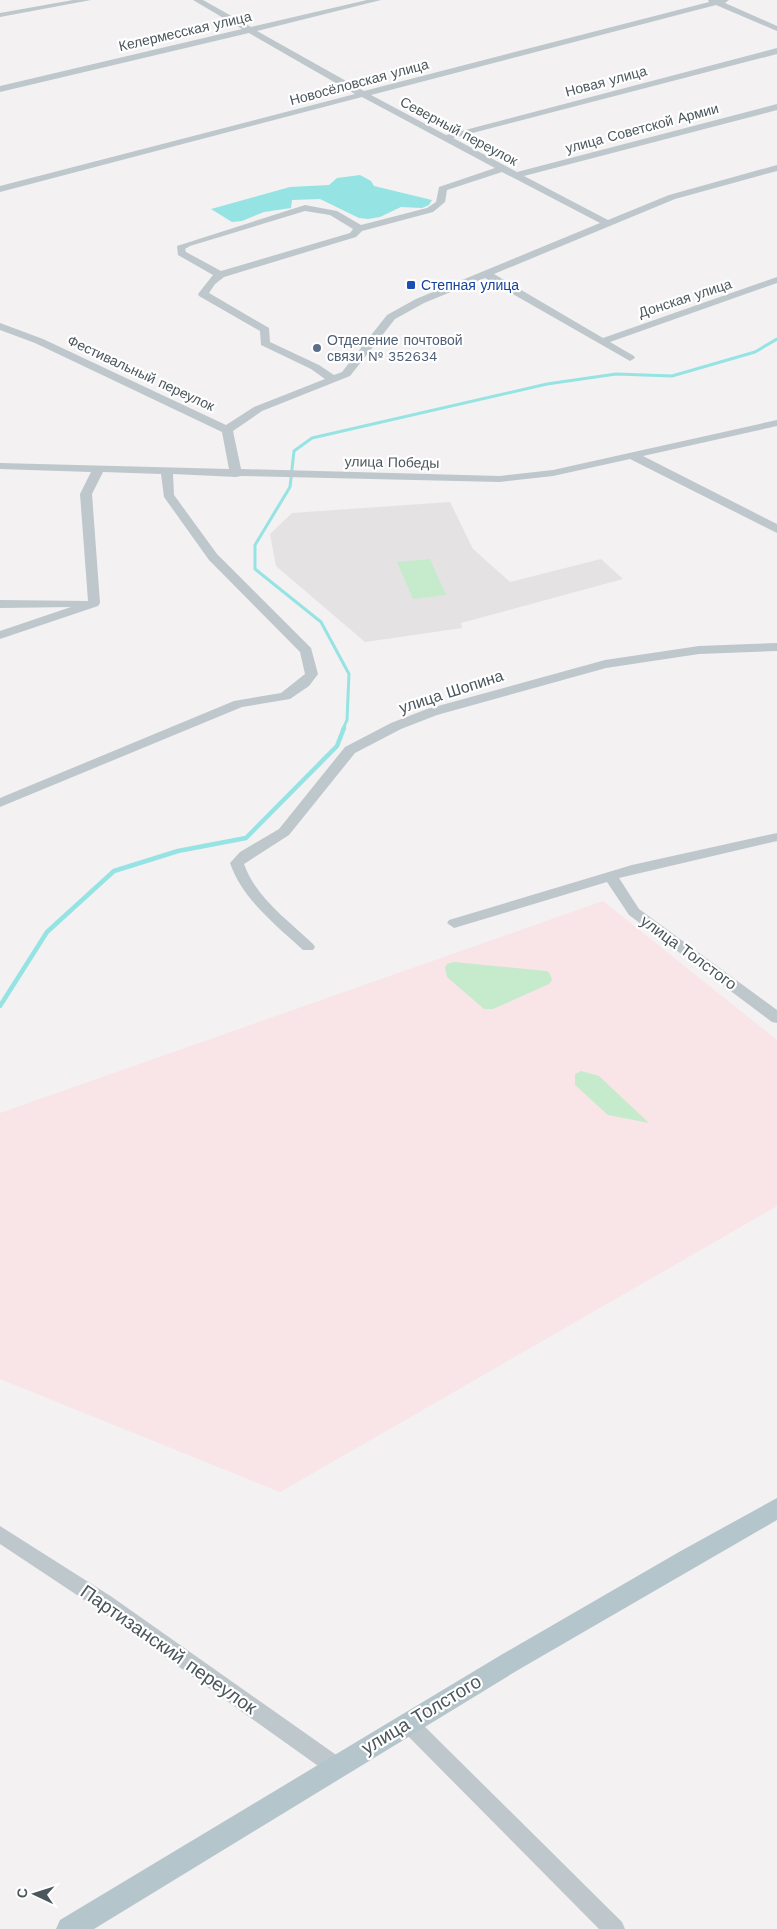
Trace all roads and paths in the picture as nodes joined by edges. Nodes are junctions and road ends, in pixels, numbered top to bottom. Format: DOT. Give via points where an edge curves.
graph roads {
  1 [pos="87,0"];
  2 [pos="197,0"];
  3 [pos="377,0"];
  4 [pos="718,1"];
  5 [pos="0,15"];
  6 [pos="777,29"];
  7 [pos="248,30"];
  8 [pos="777,51"];
  9 [pos="0,89"];
  10 [pos="364,95"];
  11 [pos="777,107"];
  12 [pos="442,138"];
  13 [pos="777,168"];
  14 [pos="500,169"];
  15 [pos="514,176"];
  16 [pos="0,188"];
  17 [pos="606,223"];
  18 [pos="359,229"];
  19 [pos="486,274"];
  20 [pos="220,275"];
  21 [pos="777,280"];
  22 [pos="0,326"];
  23 [pos="601,342"];
  24 [pos="630,358"];
  25 [pos="333,379"];
  26 [pos="777,423"];
  27 [pos="227,430"];
  28 [pos="633,456"];
  29 [pos="0,466"];
  30 [pos="98,470"];
  31 [pos="167,472"];
  32 [pos="236,474"];
  33 [pos="777,529"];
  34 [pos="94,603"];
  35 [pos="0,604"];
  36 [pos="0,635"];
  37 [pos="777,647"];
  38 [pos="0,803"];
  39 [pos="777,837"];
  40 [pos="612,878"];
  41 [pos="454,923"];
  42 [pos="308,946"];
  43 [pos="777,1018"];
  44 [pos="777,1508"];
  45 [pos="0,1534"];
  46 [pos="407,1722"];
  47 [pos="335,1766"];
  48 [pos="70,1929"];
  49 [pos="614,1929"];
  1 -- 5 [label="street"];
  2 -- 7 [label="street, Северный переулок"];
  3 -- 7 [label="street, Келермесская улица"];
  4 -- 6 [label="street"];
  4 -- 10 [label="street, Новосёловская улица"];
  7 -- 9 [label="street, Келермесская улица"];
  7 -- 10 [label="street, Северный переулок"];
  8 -- 12 [label="street, Новая улица"];
  10 -- 12 [label="street, Северный переулок"];
  10 -- 16 [label="street, Новосёловская улица"];
  11 -- 15 [label="street, улица Советской Армии"];
  12 -- 14 [label="street, Северный переулок"];
  13 -- 17 [label="street" via="672,197"];
  14 -- 15 [label="street, Северный переулок"];
  14 -- 18 [label="street" via="442,189 443,198 439,206 430,210"];
  15 -- 17 [label="street, Северный переулок"];
  17 -- 19 [label="street"];
  18 -- 20 [label="street" via="353,235"];
  18 -- 20 [label="street" via="324,209 304,208 180,248 181,253"];
  19 -- 23 [label="street"];
  19 -- 25 [label="street" via="420,301 391,317 346,374"];
  20 -- 25 [label="street" via="203,294 265,330 264,343 316,367"];
  21 -- 23 [label="street, Донская улица"];
  22 -- 27 [label="street, Фестивальный переулок" via="39,341"];
  23 -- 24 [label="street"];
  25 -- 27 [label="street" via="258,409"];
  26 -- 28 [label="street, улица Победы"];
  27 -- 32 [label="street, Фестивальный переулок"];
  28 -- 32 [label="street, улица Победы" via="553,473 500,479"];
  28 -- 33 [label="street"];
  29 -- 30 [label="street, улица Победы"];
  30 -- 31 [label="street, улица Победы"];
  30 -- 34 [label="street" via="86,494"];
  31 -- 32 [label="street, улица Победы"];
  31 -- 38 [label="street" via="168,495 213,557 306,651 312,674 285,696 239,704"];
  34 -- 35 [label="street"];
  34 -- 36 [label="street"];
  37 -- 42 [label="street, улица Шопина" via="699,650 605,664 432,712 350,750 284,832 237,863 240,876 252,892"];
  39 -- 40 [label="street" via="637,868"];
  40 -- 41 [label="street"];
  40 -- 43 [label="street, улица Толстого" via="634,912"];
  44 -- 46 [label="main road, улица Толстого"];
  45 -- 47 [label="street, Партизанский переулок" via="105,1603"];
  46 -- 47 [label="main road, улица Толстого"];
  46 -- 49 [label="street"];
  47 -- 48 [label="main road, улица Толстого"];
}
